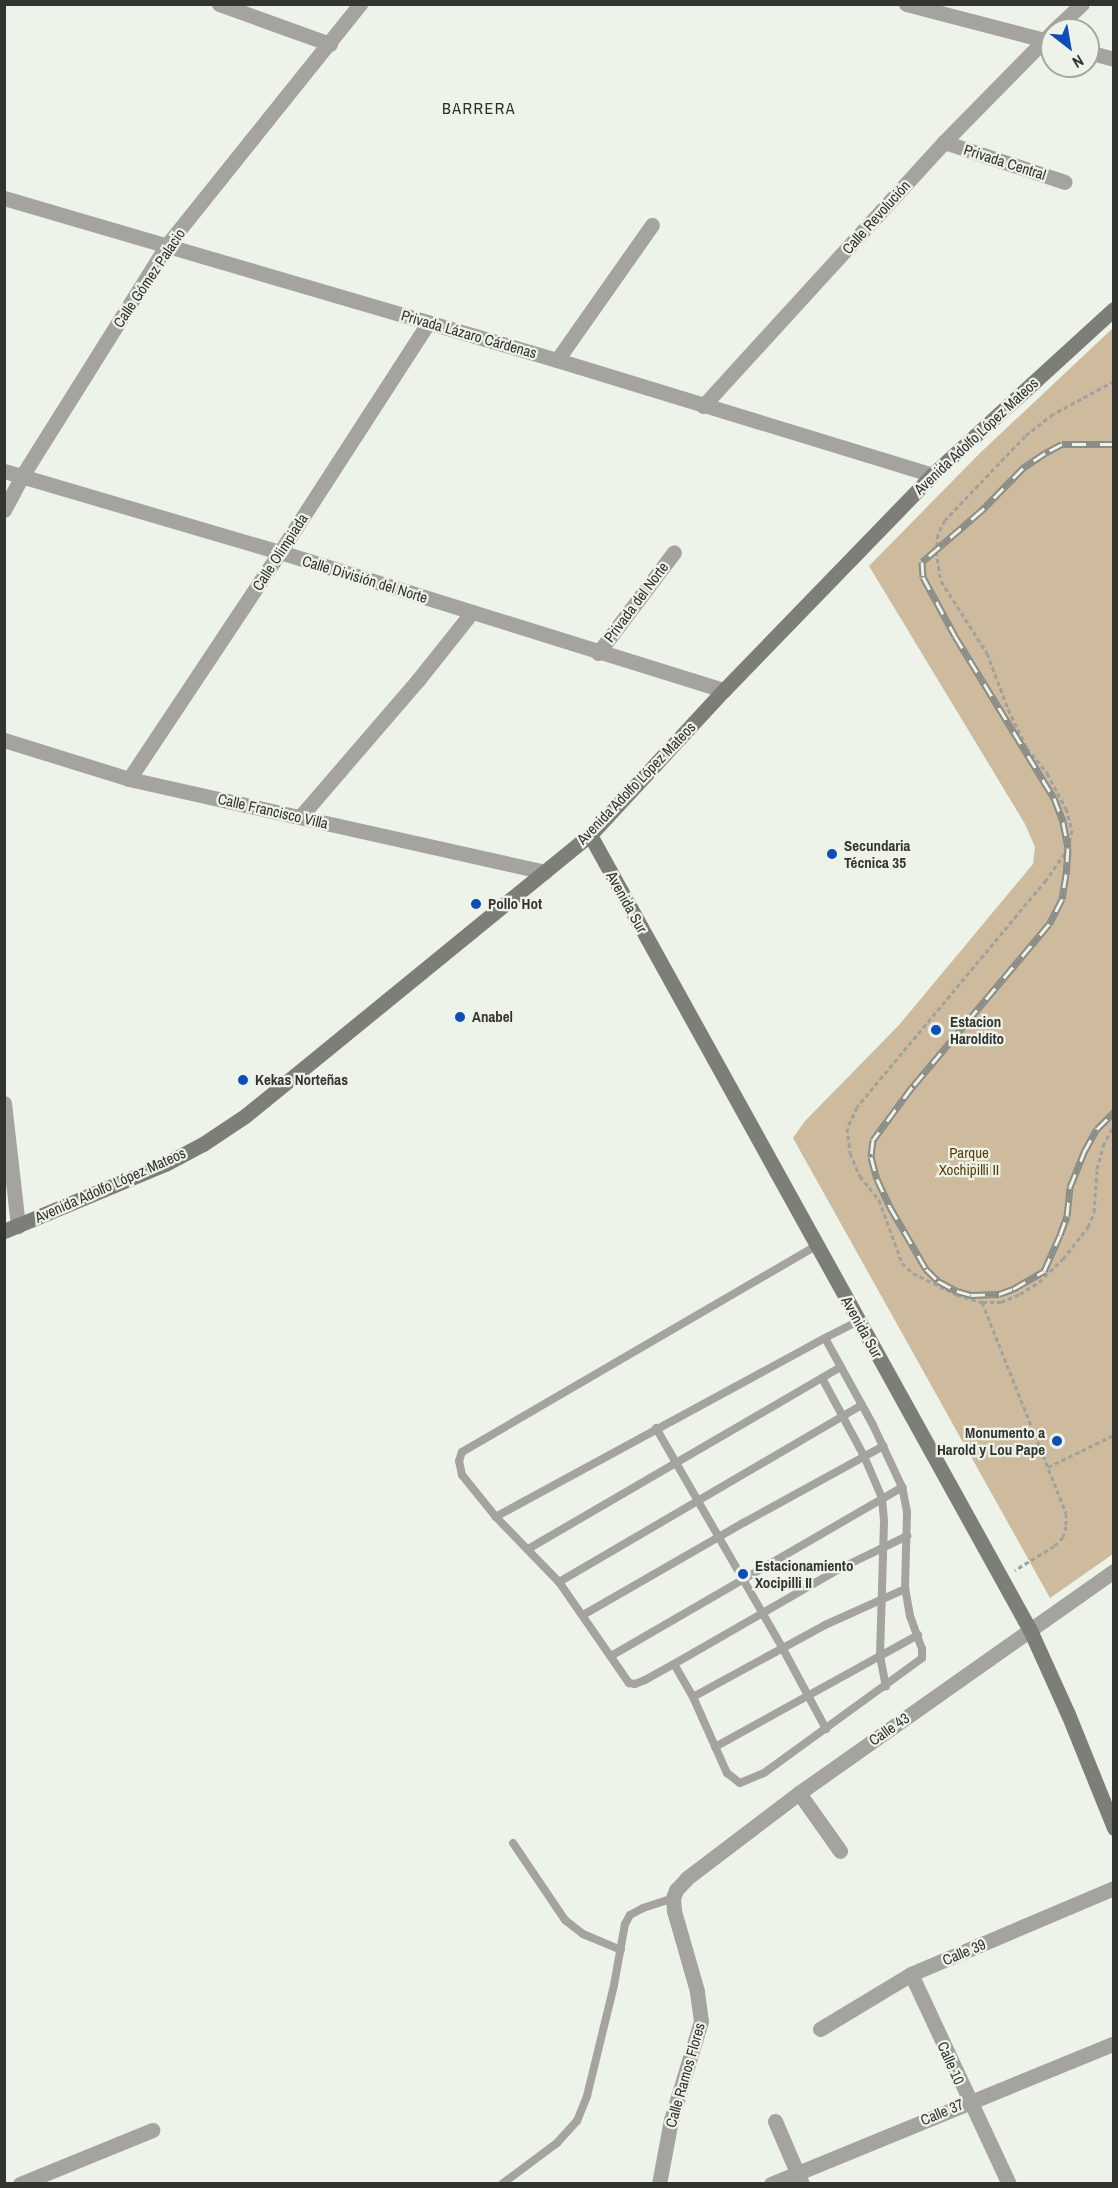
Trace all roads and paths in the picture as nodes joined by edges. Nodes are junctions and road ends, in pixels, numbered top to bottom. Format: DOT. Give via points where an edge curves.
graph roads {
  1 [pos="219,4"];
  2 [pos="360,4"];
  3 [pos="906,4"];
  4 [pos="1082,4"];
  5 [pos="1068,18"];
  6 [pos="1040,34"];
  7 [pos="330,44"];
  8 [pos="1040,46"];
  9 [pos="944,142"];
  10 [pos="1065,182"];
  11 [pos="4,198"];
  12 [pos="652,225"];
  13 [pos="167,245"];
  14 [pos="1113,309"];
  15 [pos="428,323"];
  16 [pos="557,360"];
  17 [pos="1113,381"];
  18 [pos="704,406"];
  19 [pos="4,471"];
  20 [pos="932,475"];
  21 [pos="22,476"];
  22 [pos="4,510"];
  23 [pos="280,552"];
  24 [pos="674,552"];
  25 [pos="472,612"];
  26 [pos="597,653"];
  27 [pos="724,690"];
  28 [pos="4,740"];
  29 [pos="129,779"];
  30 [pos="300,817"];
  31 [pos="590,835"];
  32 [pos="545,872"];
  33 [pos="4,1103"];
  34 [pos="1113,1124"];
  35 [pos="11,1228"];
  36 [pos="817,1245"];
  37 [pos="982,1302"];
  38 [pos="859,1321"];
  39 [pos="825,1338"];
  40 [pos="841,1367"];
  41 [pos="822,1378"];
  42 [pos="862,1405"];
  43 [pos="843,1417"];
  44 [pos="656,1428"];
  45 [pos="1113,1435"];
  46 [pos="883,1446"];
  47 [pos="864,1456"];
  48 [pos="676,1462"];
  49 [pos="1047,1467"];
  50 [pos="902,1487"];
  51 [pos="882,1498"];
  52 [pos="699,1501"];
  53 [pos="496,1517"];
  54 [pos="719,1536"];
  55 [pos="908,1536"];
  56 [pos="882,1548"];
  57 [pos="528,1549"];
  58 [pos="1113,1571"];
  59 [pos="1001,1577"];
  60 [pos="743,1578"];
  61 [pos="559,1582"];
  62 [pos="905,1589"];
  63 [pos="880,1600"];
  64 [pos="762,1612"];
  65 [pos="583,1616"];
  66 [pos="1030,1630"];
  67 [pos="918,1635"];
  68 [pos="783,1649"];
  69 [pos="611,1656"];
  70 [pos="880,1656"];
  71 [pos="674,1664"];
  72 [pos="886,1686"];
  73 [pos="809,1695"];
  74 [pos="693,1698"];
  75 [pos="826,1730"];
  76 [pos="715,1747"];
  77 [pos="799,1793"];
  78 [pos="1113,1828"];
  79 [pos="513,1843"];
  80 [pos="840,1851"];
  81 [pos="1113,1888"];
  82 [pos="673,1898"];
  83 [pos="621,1950"];
  84 [pos="911,1974"];
  85 [pos="820,2029"];
  86 [pos="1113,2043"];
  87 [pos="969,2101"];
  88 [pos="774,2121"];
  89 [pos="152,2130"];
  90 [pos="800,2178"];
  91 [pos="20,2184"];
  92 [pos="502,2184"];
  93 [pos="659,2184"];
  94 [pos="771,2184"];
  95 [pos="1009,2184"];
  1 -- 7 [label="street"];
  2 -- 7 [label="street, Calle Gómez Palacio"];
  3 -- 6 [label="street"];
  4 -- 5 [label="street, Calle Revolución"];
  7 -- 13 [label="street, Calle Gómez Palacio"];
  8 -- 9 [label="street, Calle Revolución"];
  9 -- 10 [label="street, Privada Central"];
  9 -- 18 [label="street, Calle Revolución"];
  11 -- 13 [label="street, Privada Lázaro Cárdenas"];
  12 -- 16 [label="street"];
  13 -- 15 [label="street, Privada Lázaro Cárdenas"];
  13 -- 21 [label="street, Calle Gómez Palacio"];
  14 -- 20 [label="street, Avenida Adolfo López Mateos"];
  15 -- 16 [label="street, Privada Lázaro Cárdenas"];
  15 -- 23 [label="street, Calle Olimpiada"];
  16 -- 18 [label="street, Privada Lázaro Cárdenas"];
  17 -- 37 [label="path" via="1053,414 1025,436 945,520 936,551 941,580 987,653 1027,748 1047,773 1066,808 1072,830 1069,847 1046,880 857,1107 847,1128 850,1152 860,1176 879,1200 902,1263 913,1273 957,1295"];
  18 -- 20 [label="street, Privada Lázaro Cárdenas"];
  19 -- 21 [label="street, Calle División del Norte"];
  20 -- 27 [label="street, Avenida Adolfo López Mateos"];
  21 -- 22 [label="street, Calle Gómez Palacio"];
  21 -- 23 [label="street, Calle División del Norte"];
  23 -- 25 [label="street, Calle División del Norte"];
  23 -- 29 [label="street, Calle Olimpiada"];
  24 -- 26 [label="street, Privada del Norte"];
  25 -- 26 [label="street, Calle División del Norte"];
  25 -- 30 [label="street"];
  26 -- 27 [label="street, Calle División del Norte"];
  27 -- 31 [label="street, Avenida Adolfo López Mateos"];
  28 -- 29 [label="street, Calle Francisco Villa"];
  29 -- 30 [label="street, Calle Francisco Villa"];
  30 -- 32 [label="street, Calle Francisco Villa"];
  31 -- 32 [label="street, Avenida Adolfo López Mateos"];
  31 -- 36 [label="street, Avenida Sur"];
  32 -- 35 [label="street, Avenida Adolfo López Mateos" via="237,1122 165,1164"];
  33 -- 35 [label="street"];
  34 -- 37 [label="path" via="1097,1169 1094,1212 1088,1227 1063,1260 1039,1282 1001,1302"];
  36 -- 38 [label="street, Avenida Sur"];
  36 -- 53 [label="lane" via="462,1452 462,1474"];
  37 -- 49 [label="path"];
  38 -- 39 [label="lane"];
  38 -- 59 [label="street, Avenida Sur"];
  39 -- 40 [label="lane"];
  39 -- 44 [label="lane"];
  40 -- 41 [label="lane"];
  40 -- 42 [label="lane"];
  41 -- 43 [label="lane"];
  41 -- 48 [label="lane"];
  42 -- 43 [label="lane"];
  42 -- 46 [label="lane"];
  43 -- 47 [label="lane"];
  43 -- 52 [label="lane"];
  44 -- 48 [label="lane"];
  44 -- 53 [label="lane"];
  45 -- 49 [label="path"];
  46 -- 47 [label="lane"];
  46 -- 50 [label="lane"];
  47 -- 51 [label="lane"];
  47 -- 54 [label="lane"];
  48 -- 52 [label="lane"];
  48 -- 57 [label="lane"];
  49 -- 59 [label="path" via="1066,1513 1063,1537"];
  50 -- 51 [label="lane"];
  50 -- 55 [label="lane"];
  51 -- 56 [label="lane"];
  51 -- 60 [label="lane"];
  52 -- 54 [label="lane"];
  52 -- 61 [label="lane"];
  53 -- 57 [label="lane"];
  54 -- 60 [label="lane"];
  54 -- 65 [label="lane"];
  55 -- 56 [label="lane"];
  55 -- 62 [label="lane"];
  56 -- 63 [label="lane"];
  56 -- 64 [label="lane"];
  57 -- 61 [label="lane"];
  58 -- 66 [label="street, Calle 43"];
  59 -- 66 [label="street, Avenida Sur"];
  60 -- 64 [label="lane"];
  60 -- 69 [label="lane"];
  61 -- 65 [label="lane"];
  62 -- 63 [label="lane"];
  62 -- 67 [label="lane"];
  63 -- 68 [label="lane"];
  63 -- 70 [label="lane"];
  64 -- 68 [label="lane"];
  64 -- 71 [label="lane"];
  65 -- 69 [label="lane"];
  66 -- 77 [label="street, Calle 43"];
  66 -- 78 [label="street, Avenida Sur"];
  67 -- 70 [label="lane"];
  67 -- 72 [label="lane" via="922,1658"];
  68 -- 73 [label="lane"];
  68 -- 74 [label="lane"];
  69 -- 71 [label="lane" via="624,1677 635,1684"];
  70 -- 72 [label="lane"];
  70 -- 73 [label="lane"];
  71 -- 74 [label="lane"];
  72 -- 75 [label="lane"];
  73 -- 75 [label="lane"];
  73 -- 76 [label="lane"];
  74 -- 76 [label="lane"];
  75 -- 76 [label="lane" via="764,1773 740,1783 727,1773"];
  77 -- 80 [label="street"];
  77 -- 82 [label="street, Calle 43" via="687,1878"];
  79 -- 83 [label="lane" via="565,1920 583,1934"];
  81 -- 84 [label="street, Calle 39"];
  82 -- 83 [label="lane" via="630,1916"];
  82 -- 93 [label="street, Calle Ramos Flores" via="701,2021 671,2120"];
  83 -- 92 [label="lane" via="587,2096 577,2121 557,2143"];
  84 -- 85 [label="street, Calle 39"];
  84 -- 87 [label="street, Calle 10"];
  86 -- 87 [label="street, Calle 37"];
  87 -- 90 [label="street, Calle 37"];
  87 -- 95 [label="street, Calle 10"];
  88 -- 90 [label="street"];
  89 -- 91 [label="street"];
  90 -- 94 [label="street, Calle 37"];
}
